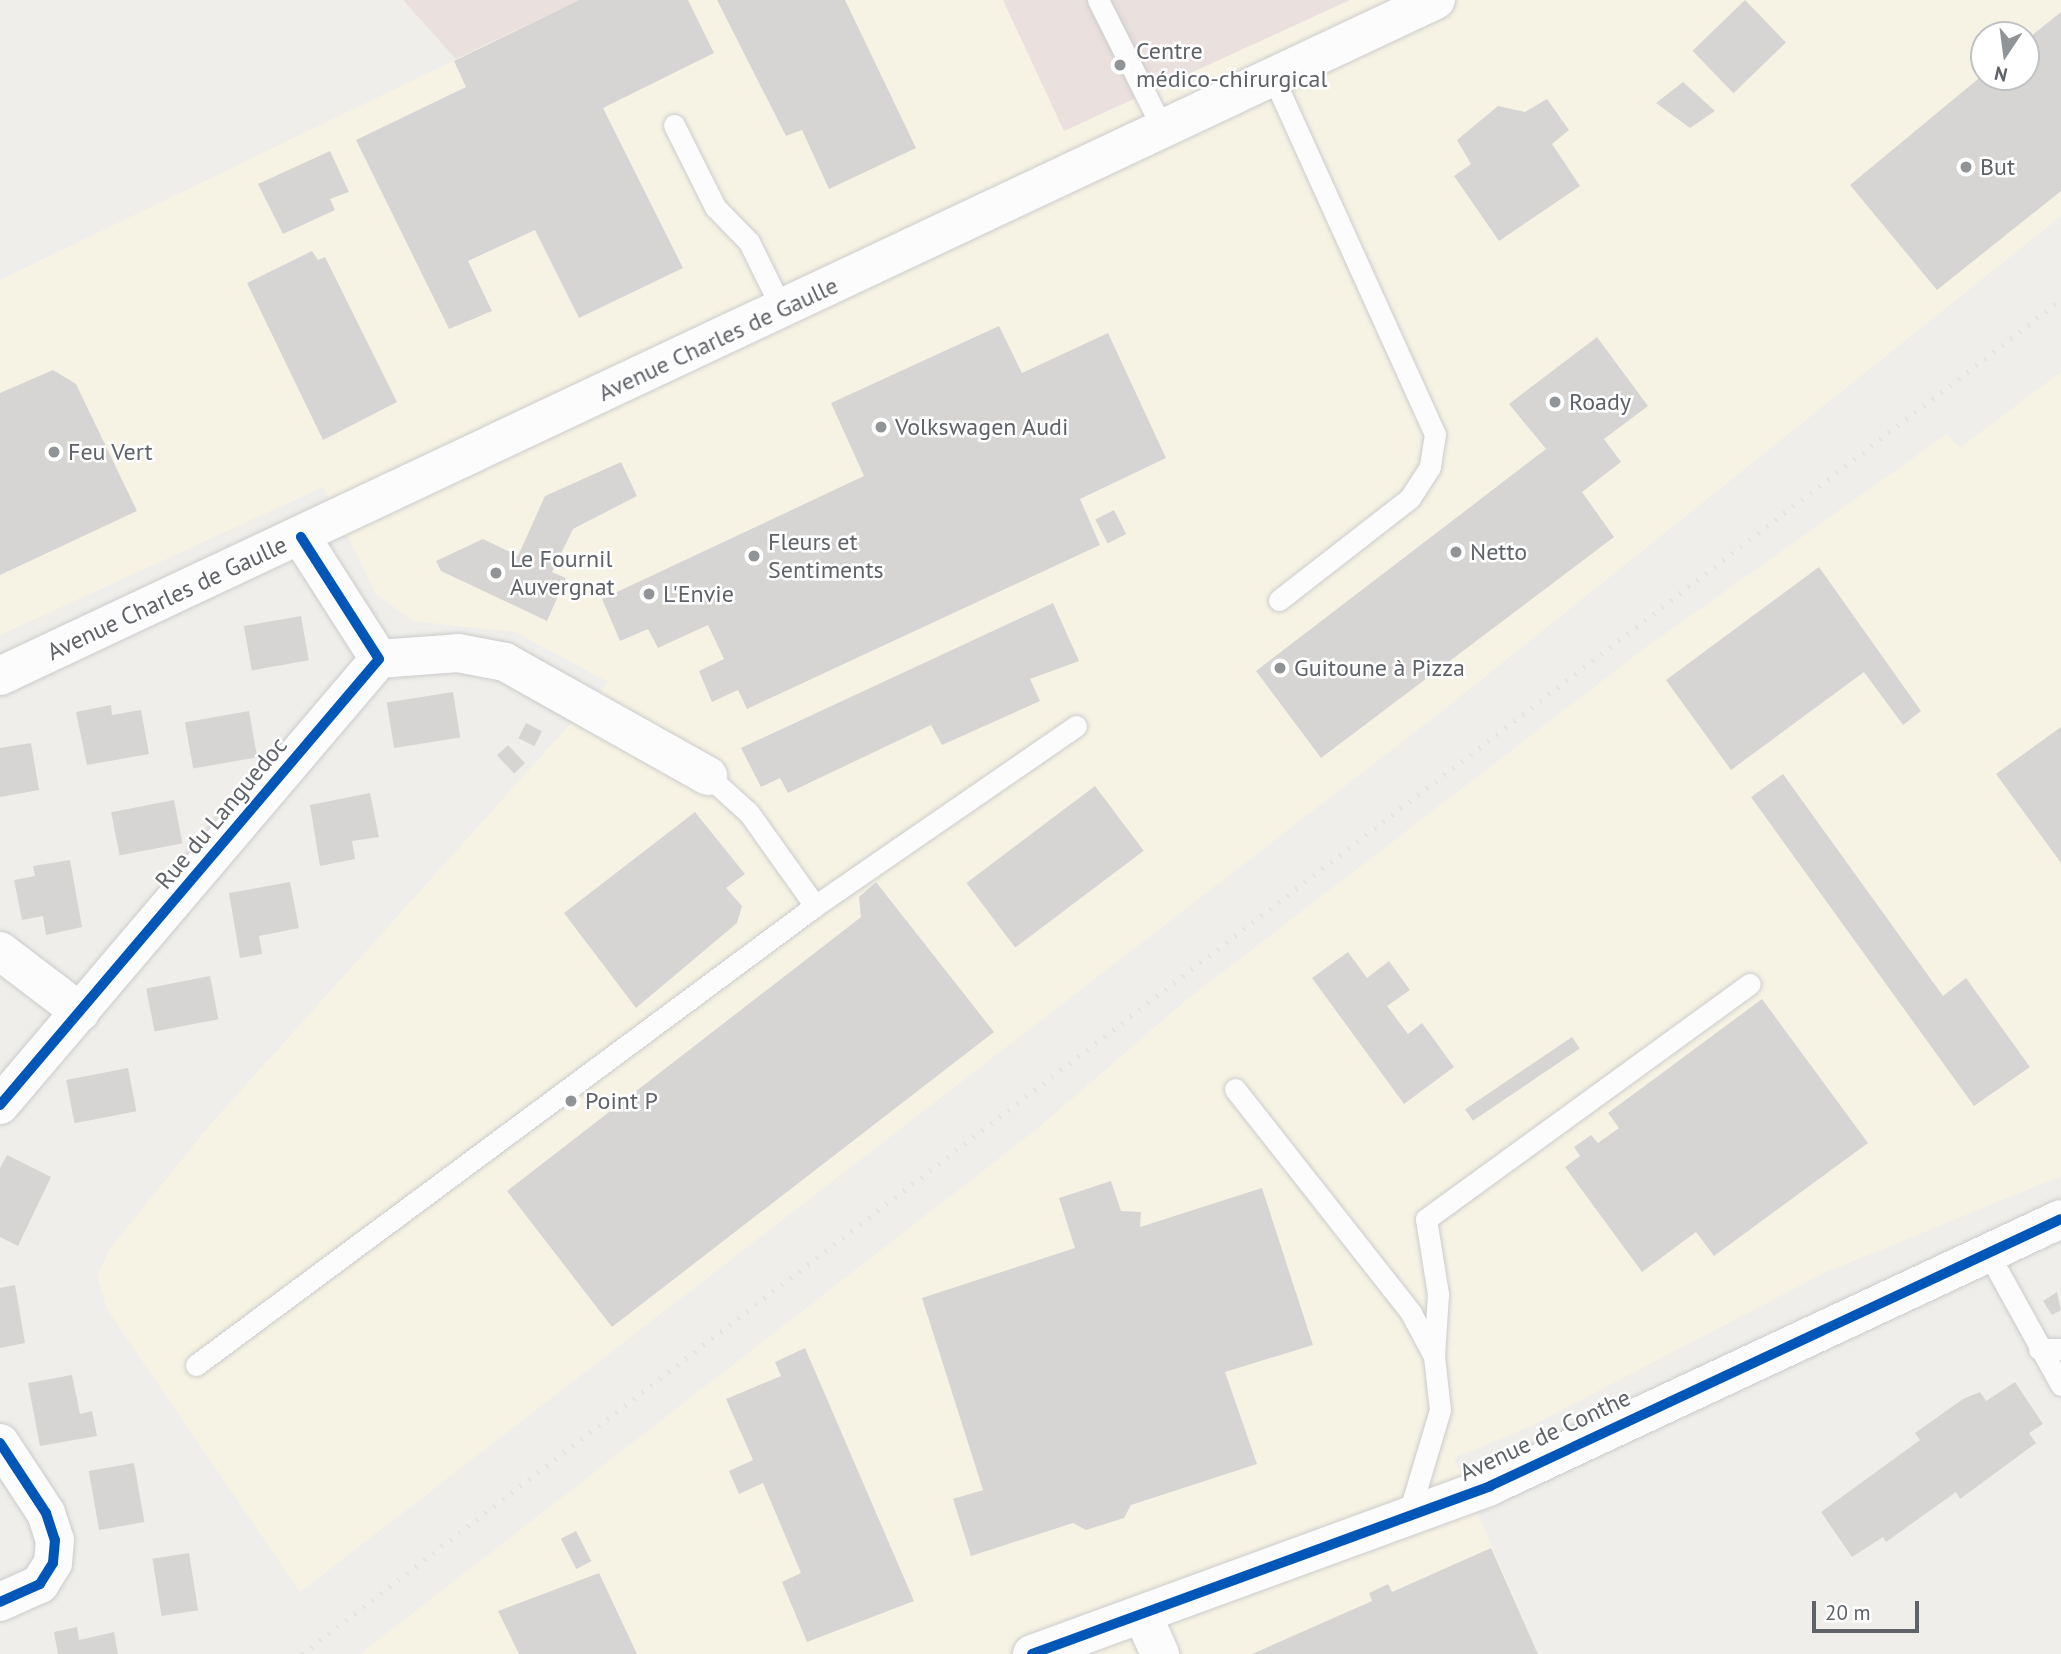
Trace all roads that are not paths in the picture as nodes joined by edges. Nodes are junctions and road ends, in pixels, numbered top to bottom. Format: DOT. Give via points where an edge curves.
graph roads {
  1 [pos="1098,0"];
  2 [pos="1436,0"];
  3 [pos="1273,77"];
  4 [pos="674,125"];
  5 [pos="1163,129"];
  6 [pos="782,309"];
  7 [pos="301,537"];
  8 [pos="1279,600"];
  9 [pos="379,659"];
  10 [pos="0,676"];
  11 [pos="1076,726"];
  12 [pos="708,776"];
  13 [pos="815,906"];
  14 [pos="0,951"];
  15 [pos="1750,984"];
  16 [pos="80,1012"];
  17 [pos="1235,1089"];
  18 [pos="0,1105"];
  19 [pos="2061,1219"];
  20 [pos="1987,1251"];
  21 [pos="2039,1349"];
  22 [pos="2061,1349"];
  23 [pos="1434,1356"];
  24 [pos="196,1365"];
  25 [pos="2061,1385"];
  26 [pos="0,1443"];
  27 [pos="1408,1517"];
  28 [pos="0,1602"];
  29 [pos="1143,1616"];
  30 [pos="1032,1654"];
  31 [pos="1160,1654"];
  1 -- 5 [label="lane"];
  2 -- 3 [label="street, Avenue Charles de Gaulle"];
  3 -- 5 [label="street, Avenue Charles de Gaulle"];
  3 -- 8 [label="lane" via="1435,434 1430,467 1410,498"];
  4 -- 6 [label="lane" via="715,207 748,242"];
  5 -- 6 [label="street, Avenue Charles de Gaulle"];
  6 -- 7 [label="street, Avenue Charles de Gaulle"];
  7 -- 9 [label="street"];
  7 -- 10 [label="street, Avenue Charles de Gaulle"];
  9 -- 12 [label="street" via="458,653 505,662"];
  9 -- 16 [label="street, Rue du Languedoc"];
  11 -- 13 [label="lane"];
  12 -- 13 [label="lane" via="749,813"];
  13 -- 24 [label="lane"];
  14 -- 16 [label="street"];
  15 -- 23 [label="lane" via="1426,1219 1438,1294"];
  16 -- 18 [label="street, Rue du Languedoc"];
  17 -- 23 [label="lane" via="1411,1313"];
  19 -- 20 [label="street, Avenue de Conthe"];
  20 -- 21 [label="lane"];
  20 -- 27 [label="street, Avenue de Conthe" via="1490,1486"];
  21 -- 22 [label="lane"];
  21 -- 25 [label="lane"];
  23 -- 27 [label="lane" via="1440,1410"];
  26 -- 28 [label="street" via="46,1513 55,1540 53,1563 40,1584"];
  27 -- 29 [label="street, Avenue de Conthe"];
  29 -- 30 [label="street, Avenue de Conthe"];
  29 -- 31 [label="street"];
}
